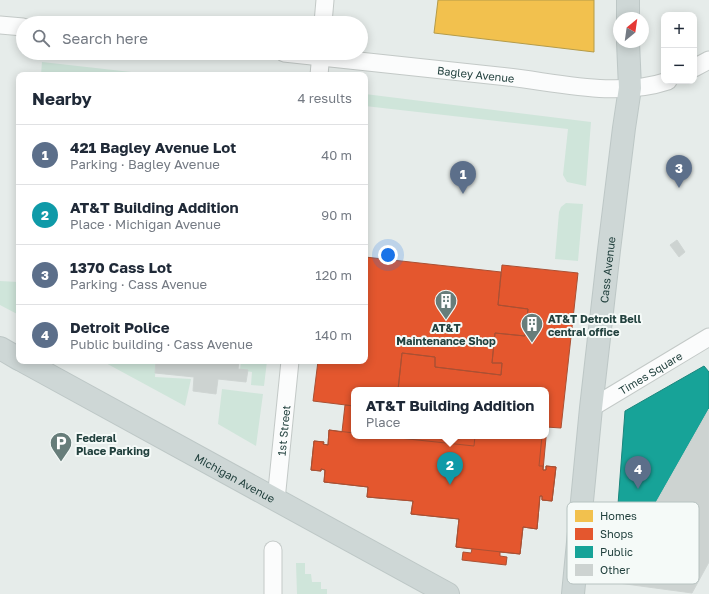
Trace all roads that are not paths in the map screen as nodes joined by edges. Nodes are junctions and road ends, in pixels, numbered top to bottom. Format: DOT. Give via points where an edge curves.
graph roads {
  1 [pos="325,0"];
  2 [pos="628,0"];
  3 [pos="628,12"];
  4 [pos="324,16"];
  5 [pos="0,25"];
  6 [pos="16,26"];
  7 [pos="628,48"];
  8 [pos="320,60"];
  9 [pos="364,60"];
  10 [pos="709,60"];
  11 [pos="697,66"];
  12 [pos="318,72"];
  13 [pos="661,83"];
  14 [pos="630,88"];
  15 [pos="709,337"];
  16 [pos="0,348"];
  17 [pos="16,357"];
  18 [pos="28,364"];
  19 [pos="290,364"];
  20 [pos="591,408"];
  21 [pos="276,500"];
  22 [pos="582,502"];
  23 [pos="273,550"];
  24 [pos="574,584"];
  25 [pos="273,594"];
  26 [pos="448,594"];
  27 [pos="573,594"];
  1 -- 4 [label="street"];
  2 -- 3 [label="main road"];
  5 -- 6 [label="street"];
  7 -- 14 [label="main road, Cass Avenue"];
  8 -- 12 [label="street"];
  9 -- 14 [label="street, Bagley Avenue" via="592,88"];
  10 -- 11 [label="street"];
  13 -- 14 [label="street, Bagley Avenue"];
  14 -- 20 [label="main road, Cass Avenue"];
  15 -- 20 [label="street, Times Square"];
  16 -- 17 [label="main road"];
  18 -- 21 [label="main road, Michigan Avenue"];
  19 -- 21 [label="street, 1st Street"];
  20 -- 22 [label="main road, Cass Avenue"];
  21 -- 26 [label="main road, Michigan Avenue"];
  23 -- 25 [label="street"];
  24 -- 27 [label="main road, Cass Avenue"];
}
